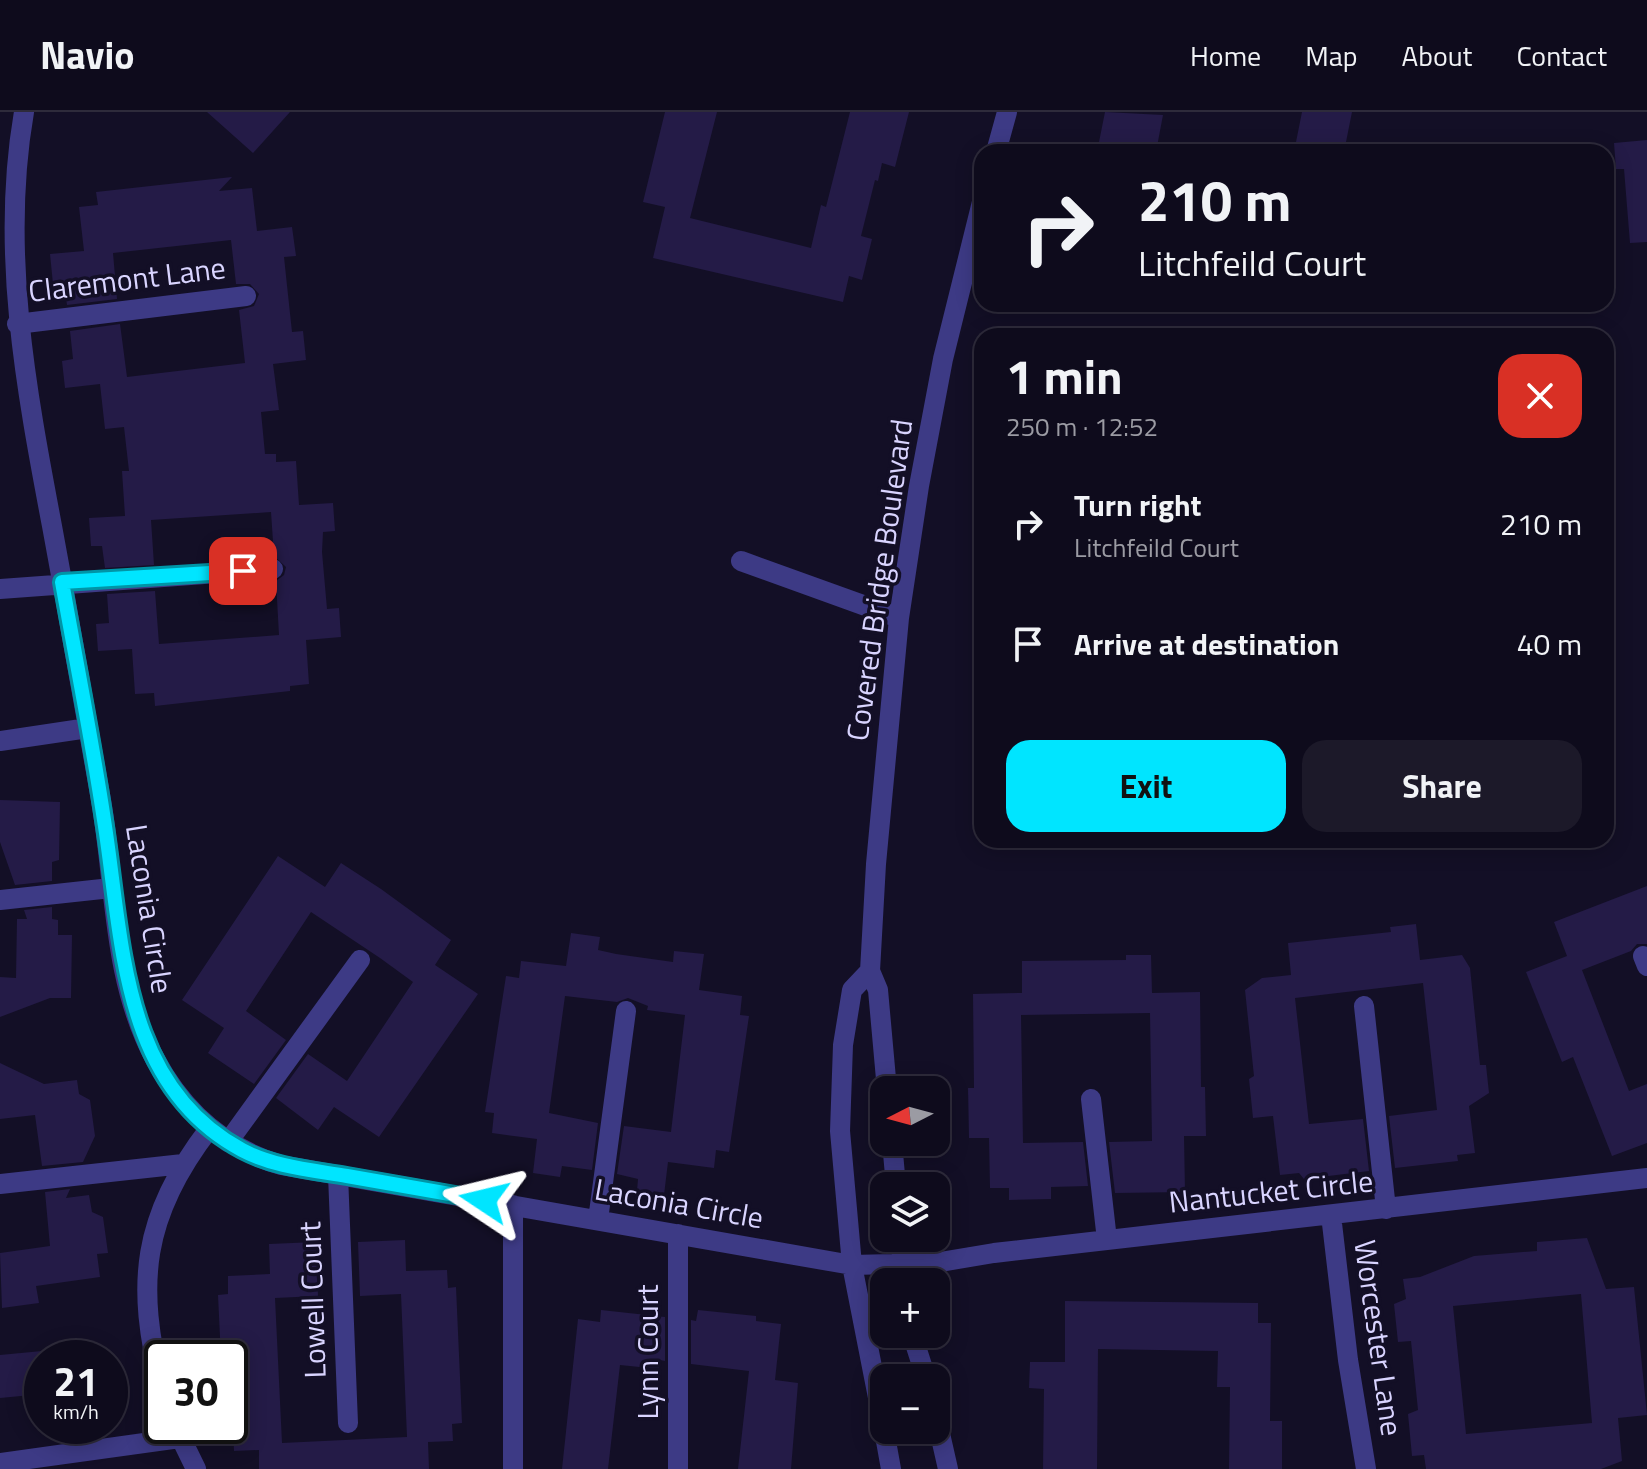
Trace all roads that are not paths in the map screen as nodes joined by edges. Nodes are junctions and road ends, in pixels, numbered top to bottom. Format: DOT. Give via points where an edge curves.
graph roads {
  1 [pos="24,112"];
  2 [pos="1007,112"];
  3 [pos="998,144"];
  4 [pos="974,234"];
  5 [pos="246,296"];
  6 [pos="10,311"];
  7 [pos="741,561"];
  8 [pos="273,569"];
  9 [pos="62,582"];
  10 [pos="0,589"];
  11 [pos="899,618"];
  12 [pos="88,728"];
  13 [pos="0,741"];
  14 [pos="111,888"];
  15 [pos="0,900"];
  16 [pos="360,960"];
  17 [pos="870,971"];
  18 [pos="1364,1006"];
  19 [pos="626,1011"];
  20 [pos="886,1076"];
  21 [pos="1091,1099"];
  22 [pos="209,1129"];
  23 [pos="228,1142"];
  24 [pos="183,1164"];
  25 [pos="338,1175"];
  26 [pos="1647,1178"];
  27 [pos="0,1184"];
  28 [pos="513,1205"];
  29 [pos="1386,1209"];
  30 [pos="1331,1215"];
  31 [pos="598,1220"];
  32 [pos="678,1234"];
  33 [pos="1107,1240"];
  34 [pos="852,1265"];
  35 [pos="872,1268"];
  36 [pos="935,1268"];
  37 [pos="152,1340"];
  38 [pos="871,1364"];
  39 [pos="348,1423"];
  40 [pos="144,1438"];
  41 [pos="183,1444"];
  42 [pos="887,1444"];
  43 [pos="942,1444"];
  44 [pos="0,1463"];
  45 [pos="196,1469"];
  46 [pos="513,1469"];
  47 [pos="678,1469"];
  48 [pos="891,1469"];
  49 [pos="948,1469"];
  50 [pos="1366,1469"];
  1 -- 6 [label="street, Laconia Circle" via="11,207"];
  2 -- 3 [label="street"];
  4 -- 11 [label="street, Covered Bridge Boulevard" via="943,359"];
  5 -- 6 [label="street, Claremont Lane"];
  6 -- 9 [label="street, Laconia Circle"];
  7 -- 11 [label="street"];
  8 -- 9 [label="street"];
  9 -- 10 [label="street"];
  9 -- 12 [label="street, Laconia Circle"];
  11 -- 17 [label="street, Covered Bridge Boulevard"];
  12 -- 13 [label="street"];
  12 -- 14 [label="street, Laconia Circle"];
  14 -- 15 [label="street"];
  14 -- 22 [label="street, Laconia Circle" via="137,1019 155,1060"];
  16 -- 23 [label="street"];
  17 -- 20 [label="street, Covered Bridge Boulevard" via="878,990"];
  17 -- 34 [label="street, Covered Bridge Boulevard" via="852,990 843,1045 840,1131"];
  18 -- 29 [label="street"];
  19 -- 31 [label="street"];
  21 -- 33 [label="street"];
  22 -- 23 [label="street, Laconia Circle"];
  22 -- 24 [label="street"];
  23 -- 25 [label="street, Laconia Circle" via="262,1159"];
  24 -- 27 [label="street"];
  24 -- 37 [label="street" via="164,1198 149,1254 146,1293"];
  25 -- 28 [label="street, Laconia Circle"];
  25 -- 39 [label="street, Lowell Court"];
  26 -- 29 [label="street, Nantucket Circle"];
  28 -- 31 [label="street, Laconia Circle"];
  28 -- 46 [label="street"];
  29 -- 30 [label="street, Nantucket Circle"];
  30 -- 33 [label="street, Nantucket Circle"];
  30 -- 50 [label="street, Worcester Lane"];
  31 -- 32 [label="street, Laconia Circle"];
  32 -- 34 [label="street, Laconia Circle"];
  32 -- 47 [label="street, Lynn Court"];
  33 -- 36 [label="street, Nantucket Circle"];
  34 -- 35 [label="street, Laconia Circle"];
  34 -- 38 [label="street, Covered Bridge Boulevard"];
  40 -- 44 [label="street"];
  41 -- 45 [label="street"];
  42 -- 48 [label="street, Covered Bridge Boulevard"];
  43 -- 49 [label="street"];
}
